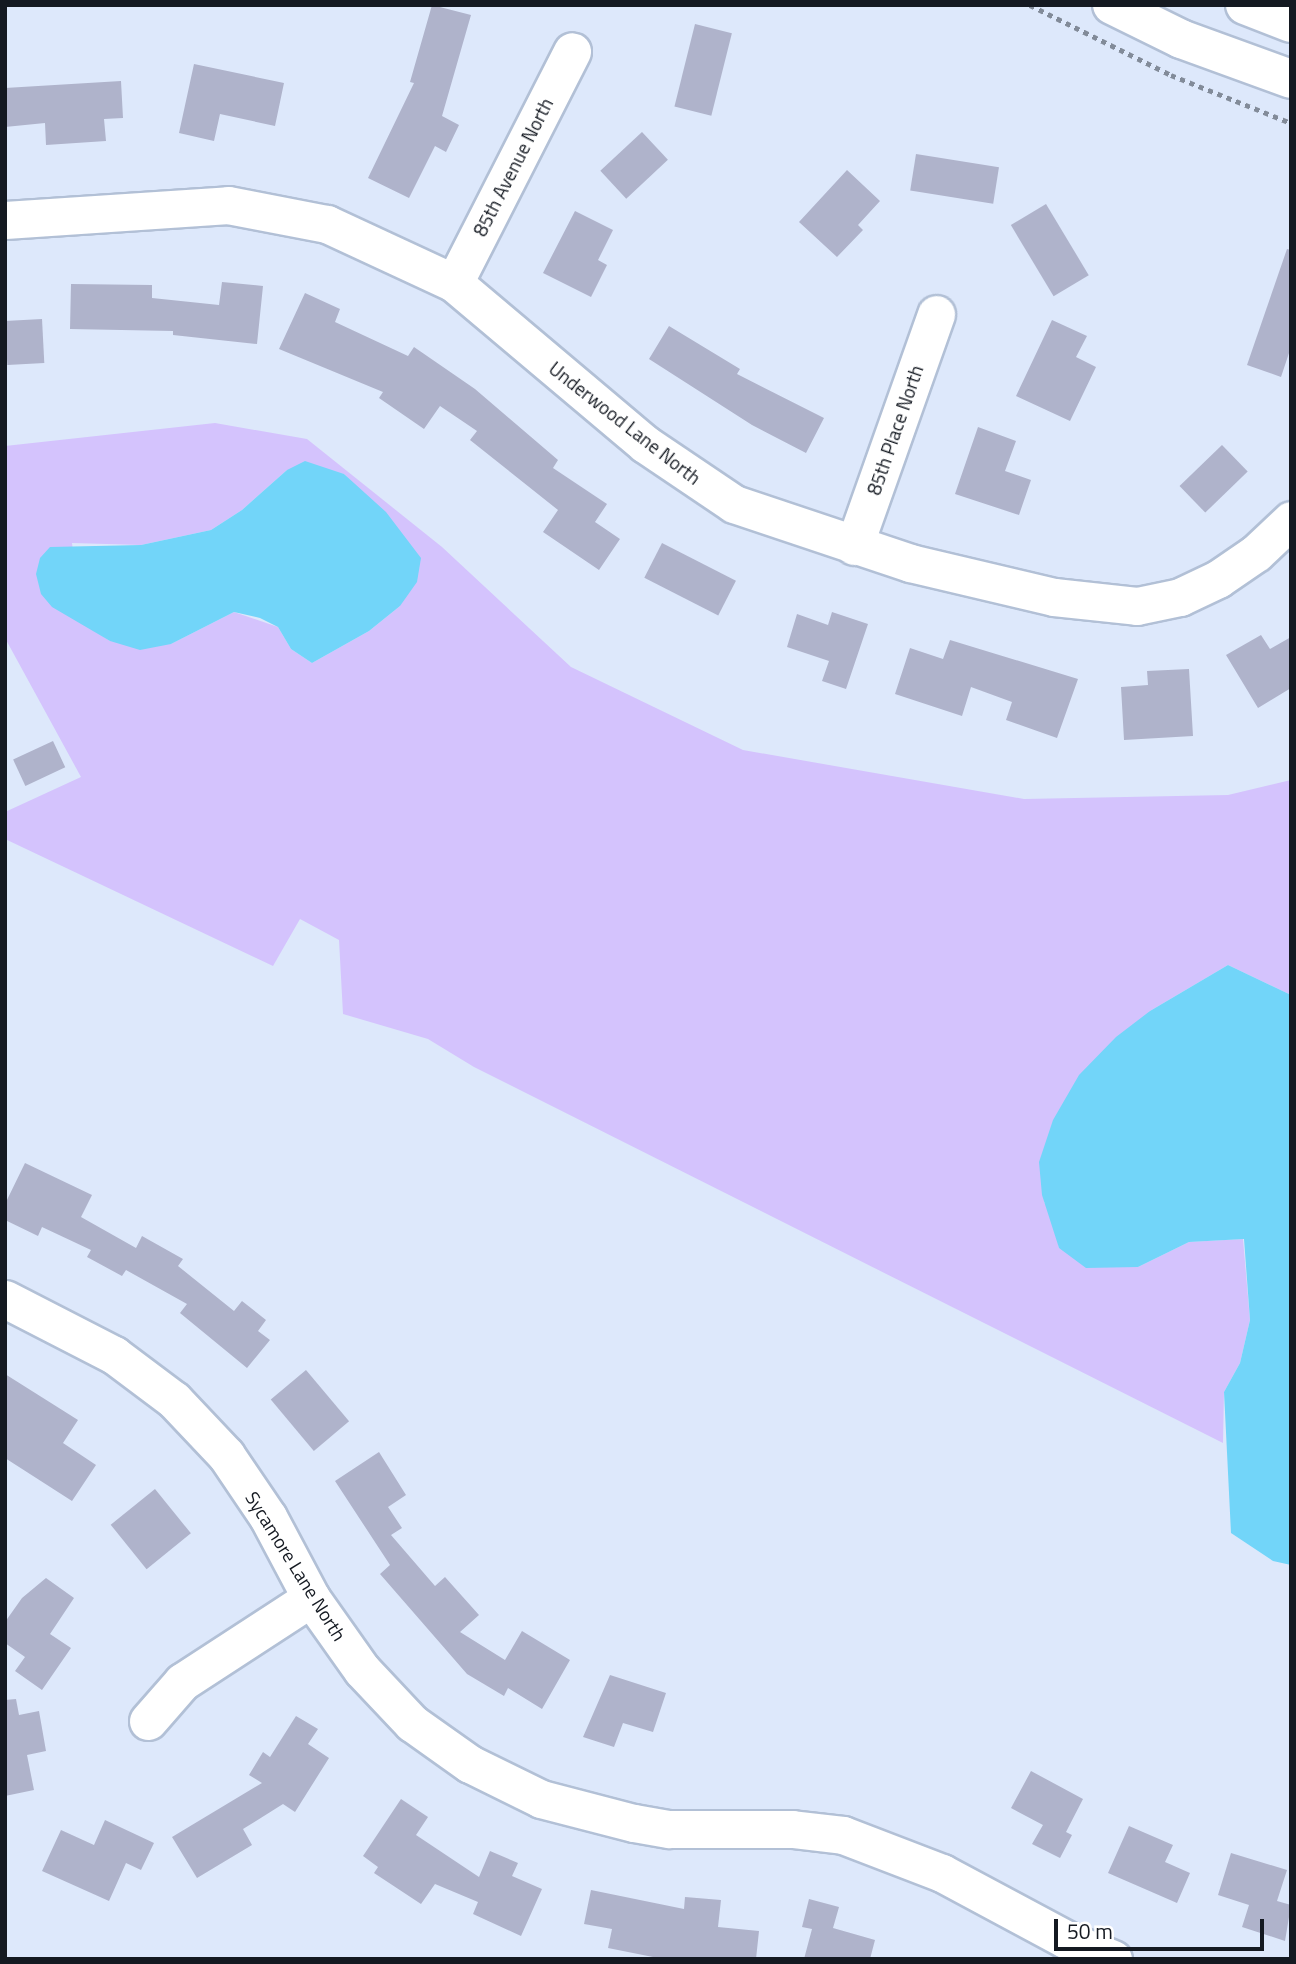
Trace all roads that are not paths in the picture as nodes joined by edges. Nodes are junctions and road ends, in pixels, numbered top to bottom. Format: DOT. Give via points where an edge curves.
graph roads {
  1 [pos="1112,5"];
  2 [pos="1245,5"];
  3 [pos="1291,23"];
  4 [pos="572,51"];
  5 [pos="1291,79"];
  6 [pos="5,220"];
  7 [pos="454,284"];
  8 [pos="936,314"];
  9 [pos="1291,520"];
  10 [pos="854,546"];
  11 [pos="5,1299"];
  12 [pos="312,1598"];
  13 [pos="148,1721"];
  14 [pos="1113,1959"];
  1 -- 5 [label="main road" via="1181,39"];
  2 -- 3 [label="main road"];
  4 -- 7 [label="street, 85th Avenue North"];
  6 -- 7 [label="street, Underwood Lane North" via="228,205 327,224"];
  7 -- 10 [label="street, Underwood Lane North" via="687,476 734,504"];
  8 -- 10 [label="street, 85th Place North"];
  9 -- 10 [label="street, Underwood Lane North" via="1256,553 1199,588 1137,606 1054,597"];
  11 -- 12 [label="street, Sycamore Lane North" via="114,1355 174,1400 226,1455 268,1517"];
  12 -- 13 [label="street" via="182,1682"];
  12 -- 14 [label="street, Sycamore Lane North" via="362,1670 412,1723 470,1764 541,1799 669,1829 779,1828 843,1835 942,1873 1065,1939"];
}
